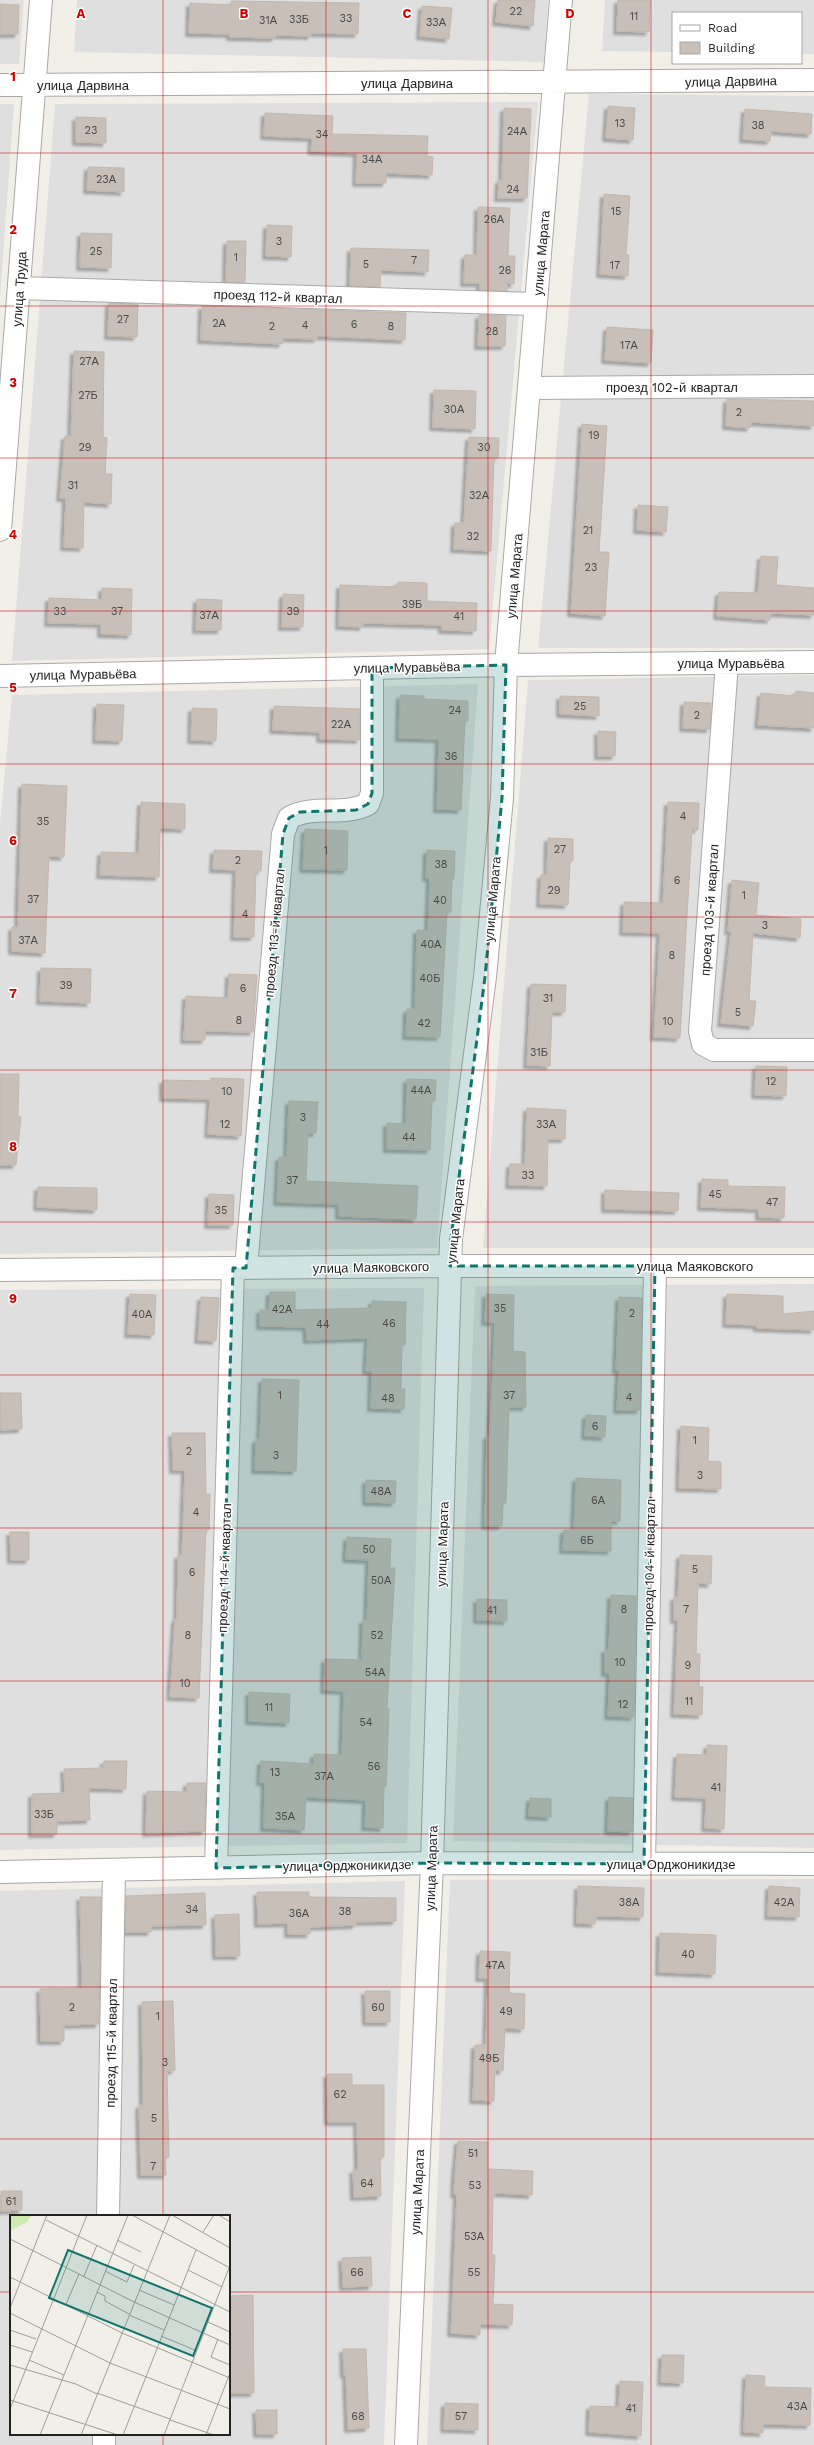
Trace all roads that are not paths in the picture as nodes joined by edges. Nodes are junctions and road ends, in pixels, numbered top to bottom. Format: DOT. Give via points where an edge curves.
graph roads {
  1 [pos="41,0"];
  2 [pos="561,0"];
  3 [pos="814,80"];
  4 [pos="555,82"];
  5 [pos="0,85"];
  6 [pos="34,86"];
  7 [pos="19,288"];
  8 [pos="536,304"];
  9 [pos="814,386"];
  10 [pos="529,388"];
  11 [pos="0,530"];
  12 [pos="814,662"];
  13 [pos="726,663"];
  14 [pos="506,665"];
  15 [pos="372,668"];
  16 [pos="0,676"];
  17 [pos="814,1050"];
  18 [pos="450,1266"];
  19 [pos="655,1266"];
  20 [pos="814,1266"];
  21 [pos="239,1268"];
  22 [pos="0,1270"];
  23 [pos="432,1863"];
  24 [pos="644,1864"];
  25 [pos="814,1864"];
  26 [pos="216,1868"];
  27 [pos="114,1870"];
  28 [pos="0,1872"];
  29 [pos="108,2215"];
  30 [pos="406,2445"];
  1 -- 6 [label="street, улица Труда"];
  2 -- 4 [label="street, улица Марата"];
  3 -- 4 [label="street, улица Дарвина"];
  4 -- 6 [label="street, улица Дарвина"];
  4 -- 8 [label="street, улица Марата"];
  5 -- 6 [label="street, улица Дарвина"];
  6 -- 7 [label="street, улица Труда"];
  7 -- 8 [label="street, проезд 112-й квартал"];
  7 -- 11 [label="street, улица Труда"];
  8 -- 10 [label="street, улица Марата"];
  9 -- 10 [label="street, проезд 102-й квартал"];
  10 -- 14 [label="street, улица Марата"];
  12 -- 13 [label="street, улица Муравьёва"];
  13 -- 14 [label="street, улица Муравьёва"];
  13 -- 17 [label="street, проезд 103-й квартал" via="700,1031 703,1044 714,1050"];
  14 -- 15 [label="street, улица Муравьёва"];
  14 -- 18 [label="street, улица Марата" via="502,798 485,977 451,1239"];
  15 -- 16 [label="street, улица Муравьёва"];
  15 -- 21 [label="street, проезд 113-й квартал" via="372,793 368,804 356,810 300,812 289,818 283,834"];
  18 -- 19 [label="street, улица Маяковского"];
  18 -- 21 [label="street, улица Маяковского"];
  18 -- 23 [label="street, улица Марата"];
  19 -- 20 [label="street, улица Маяковского"];
  19 -- 24 [label="street, проезд 104-й квартал"];
  21 -- 22 [label="street, улица Маяковского"];
  21 -- 26 [label="street, проезд 114-й квартал"];
  23 -- 24 [label="street, улица Орджоникидзе"];
  23 -- 26 [label="street, улица Орджоникидзе"];
  23 -- 30 [label="street, улица Марата"];
  24 -- 25 [label="street, улица Орджоникидзе"];
  26 -- 27 [label="street, улица Орджоникидзе"];
  27 -- 28 [label="street, улица Орджоникидзе"];
  27 -- 29 [label="street, проезд 115-й квартал"];
}
